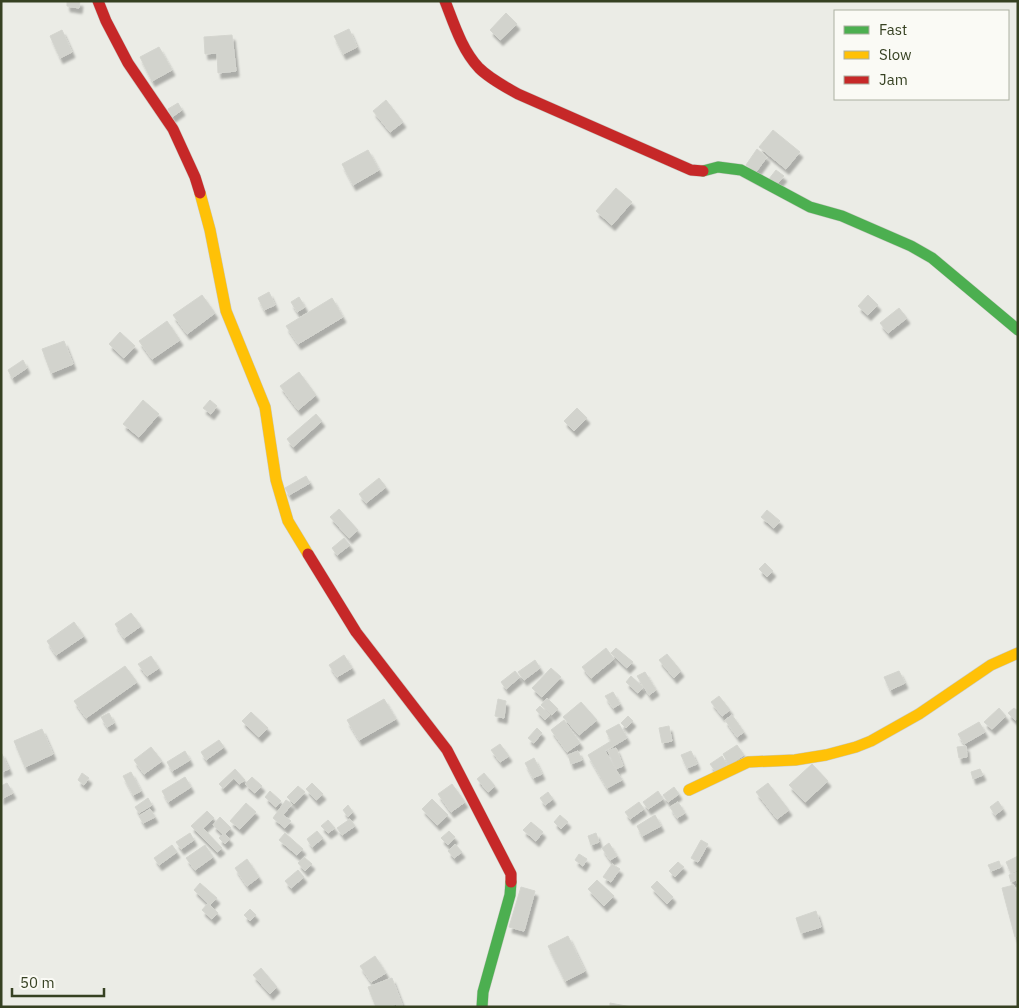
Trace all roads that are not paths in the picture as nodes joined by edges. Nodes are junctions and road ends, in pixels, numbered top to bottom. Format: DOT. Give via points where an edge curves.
graph roads {
  1 [pos="98,1"];
  2 [pos="445,1"];
  3 [pos="1018,330"];
  4 [pos="1018,653"];
  5 [pos="689,790"];
  6 [pos="482,1007"];
  1 -- 6 [label="street" via="128,63 173,129 195,177 210,230 226,311 265,407 276,480 288,521 356,632 447,750 511,874 510,895 483,992"];
  2 -- 3 [label="street" via="462,43 477,66 518,94 691,170 718,167 740,170 810,207 842,216 912,246 932,258"];
  4 -- 5 [label="street" via="993,665 871,741 846,751 816,757 748,762"];
}
